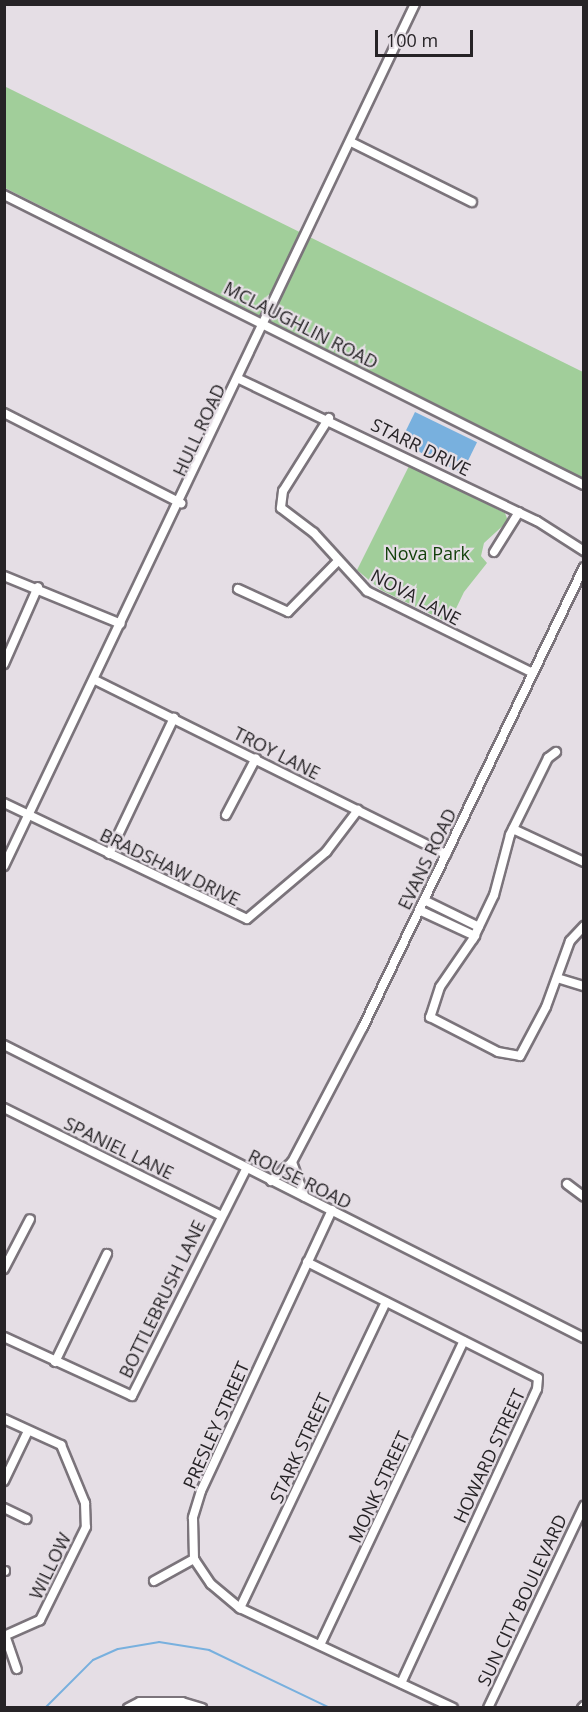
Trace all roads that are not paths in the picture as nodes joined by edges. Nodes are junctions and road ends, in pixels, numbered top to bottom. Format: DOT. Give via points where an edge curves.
graph roads {
  1 [pos="415,4"];
  2 [pos="351,142"];
  3 [pos="4,195"];
  4 [pos="472,202"];
  5 [pos="267,324"];
  6 [pos="239,379"];
  7 [pos="4,413"];
  8 [pos="329,418"];
  9 [pos="584,485"];
  10 [pos="180,503"];
  11 [pos="519,512"];
  12 [pos="584,551"];
  13 [pos="494,552"];
  14 [pos="337,562"];
  15 [pos="584,567"];
  16 [pos="4,576"];
  17 [pos="38,587"];
  18 [pos="238,589"];
  19 [pos="122,624"];
  20 [pos="4,664"];
  21 [pos="533,673"];
  22 [pos="95,680"];
  23 [pos="174,718"];
  24 [pos="556,752"];
  25 [pos="256,758"];
  26 [pos="4,803"];
  27 [pos="358,810"];
  28 [pos="29,815"];
  29 [pos="226,815"];
  30 [pos="513,829"];
  31 [pos="109,854"];
  32 [pos="446,854"];
  33 [pos="584,862"];
  34 [pos="4,866"];
  35 [pos="424,900"];
  36 [pos="419,910"];
  37 [pos="584,926"];
  38 [pos="479,927"];
  39 [pos="475,936"];
  40 [pos="557,978"];
  41 [pos="584,986"];
  42 [pos="4,1045"];
  43 [pos="4,1108"];
  44 [pos="292,1162"];
  45 [pos="246,1169"];
  46 [pos="271,1181"];
  47 [pos="567,1184"];
  48 [pos="305,1197"];
  49 [pos="584,1197"];
  50 [pos="332,1210"];
  51 [pos="220,1215"];
  52 [pos="30,1219"];
  53 [pos="106,1254"];
  54 [pos="307,1262"];
  55 [pos="4,1269"];
  56 [pos="386,1302"];
  57 [pos="4,1337"];
  58 [pos="584,1338"];
  59 [pos="464,1341"];
  60 [pos="55,1362"];
  61 [pos="4,1419"];
  62 [pos="28,1431"];
  63 [pos="4,1481"];
  64 [pos="584,1506"];
  65 [pos="4,1508"];
  66 [pos="27,1519"];
  67 [pos="194,1559"];
  68 [pos="154,1581"];
  69 [pos="240,1608"];
  70 [pos="5,1635"];
  71 [pos="320,1645"];
  72 [pos="17,1669"];
  73 [pos="401,1683"];
  74 [pos="128,1707"];
  75 [pos="202,1707"];
  76 [pos="453,1707"];
  77 [pos="488,1707"];
  1 -- 2 [label="street, HULL ROAD"];
  2 -- 4 [label="street"];
  2 -- 5 [label="street, HULL ROAD"];
  3 -- 5 [label="street, MCLAUGHLIN ROAD"];
  5 -- 6 [label="street, HULL ROAD"];
  5 -- 9 [label="street, MCLAUGHLIN ROAD"];
  6 -- 8 [label="street, STARR DRIVE"];
  6 -- 10 [label="street, HULL ROAD"];
  7 -- 10 [label="street"];
  8 -- 11 [label="street, STARR DRIVE"];
  8 -- 14 [label="street, NOVA LANE" via="278,500 281,508 314,533"];
  10 -- 19 [label="street, HULL ROAD"];
  11 -- 12 [label="street, STARR DRIVE"];
  11 -- 13 [label="street"];
  14 -- 18 [label="street" via="288,612"];
  14 -- 21 [label="street, NOVA LANE" via="386,602"];
  15 -- 21 [label="street, EVANS ROAD"];
  16 -- 17 [label="street"];
  17 -- 19 [label="street"];
  17 -- 20 [label="street"];
  19 -- 22 [label="street, HULL ROAD"];
  21 -- 32 [label="street, EVANS ROAD"];
  22 -- 23 [label="street, TROY LANE"];
  22 -- 28 [label="street, HULL ROAD"];
  23 -- 25 [label="street, TROY LANE"];
  23 -- 31 [label="street"];
  24 -- 30 [label="street" via="548,758"];
  25 -- 27 [label="street, TROY LANE"];
  25 -- 29 [label="street"];
  26 -- 28 [label="street, BRADSHAW DRIVE"];
  27 -- 31 [label="street, BRADSHAW DRIVE" via="326,852 247,919"];
  27 -- 32 [label="street, TROY LANE"];
  28 -- 31 [label="street, BRADSHAW DRIVE"];
  28 -- 34 [label="street, HULL ROAD"];
  30 -- 33 [label="street"];
  30 -- 38 [label="street" via="494,895"];
  32 -- 35 [label="street, EVANS ROAD"];
  35 -- 36 [label="street, EVANS ROAD"];
  35 -- 38 [label="street"];
  36 -- 39 [label="street"];
  36 -- 44 [label="street, EVANS ROAD"];
  37 -- 40 [label="street" via="570,941"];
  38 -- 39 [label="street"];
  39 -- 40 [label="street" via="440,987 430,1017 498,1052 520,1056"];
  40 -- 41 [label="street"];
  42 -- 45 [label="street, ROUSE ROAD"];
  43 -- 51 [label="street, SPANIEL LANE"];
  44 -- 46 [label="street, EVANS ROAD"];
  44 -- 48 [label="street"];
  45 -- 46 [label="street, ROUSE ROAD"];
  45 -- 51 [label="street, BOTTLEBRUSH LANE"];
  46 -- 48 [label="street, ROUSE ROAD"];
  47 -- 49 [label="street"];
  48 -- 50 [label="street, ROUSE ROAD"];
  50 -- 54 [label="street, PRESLEY STREET"];
  50 -- 58 [label="street, ROUSE ROAD"];
  51 -- 60 [label="street, BOTTLEBRUSH LANE" via="132,1396"];
  52 -- 55 [label="street"];
  53 -- 60 [label="street"];
  54 -- 56 [label="street, HOWARD STREET"];
  54 -- 67 [label="street, PRESLEY STREET" via="201,1491 193,1518"];
  56 -- 59 [label="street, HOWARD STREET"];
  56 -- 69 [label="street, STARK STREET"];
  57 -- 60 [label="street"];
  59 -- 71 [label="street, MONK STREET"];
  59 -- 73 [label="street, HOWARD STREET" via="538,1378 537,1389"];
  61 -- 62 [label="street, WILLOW"];
  62 -- 63 [label="street"];
  62 -- 70 [label="street, WILLOW" via="61,1445 85,1503 86,1527 40,1620"];
  64 -- 77 [label="street, SUN CITY BOULEVARD"];
  65 -- 66 [label="street"];
  67 -- 68 [label="street"];
  67 -- 69 [label="street" via="212,1584"];
  69 -- 71 [label="street"];
  70 -- 72 [label="street"];
  71 -- 73 [label="street"];
  73 -- 76 [label="street"];
  74 -- 75 [label="street" via="140,1702 182,1702"];
}
